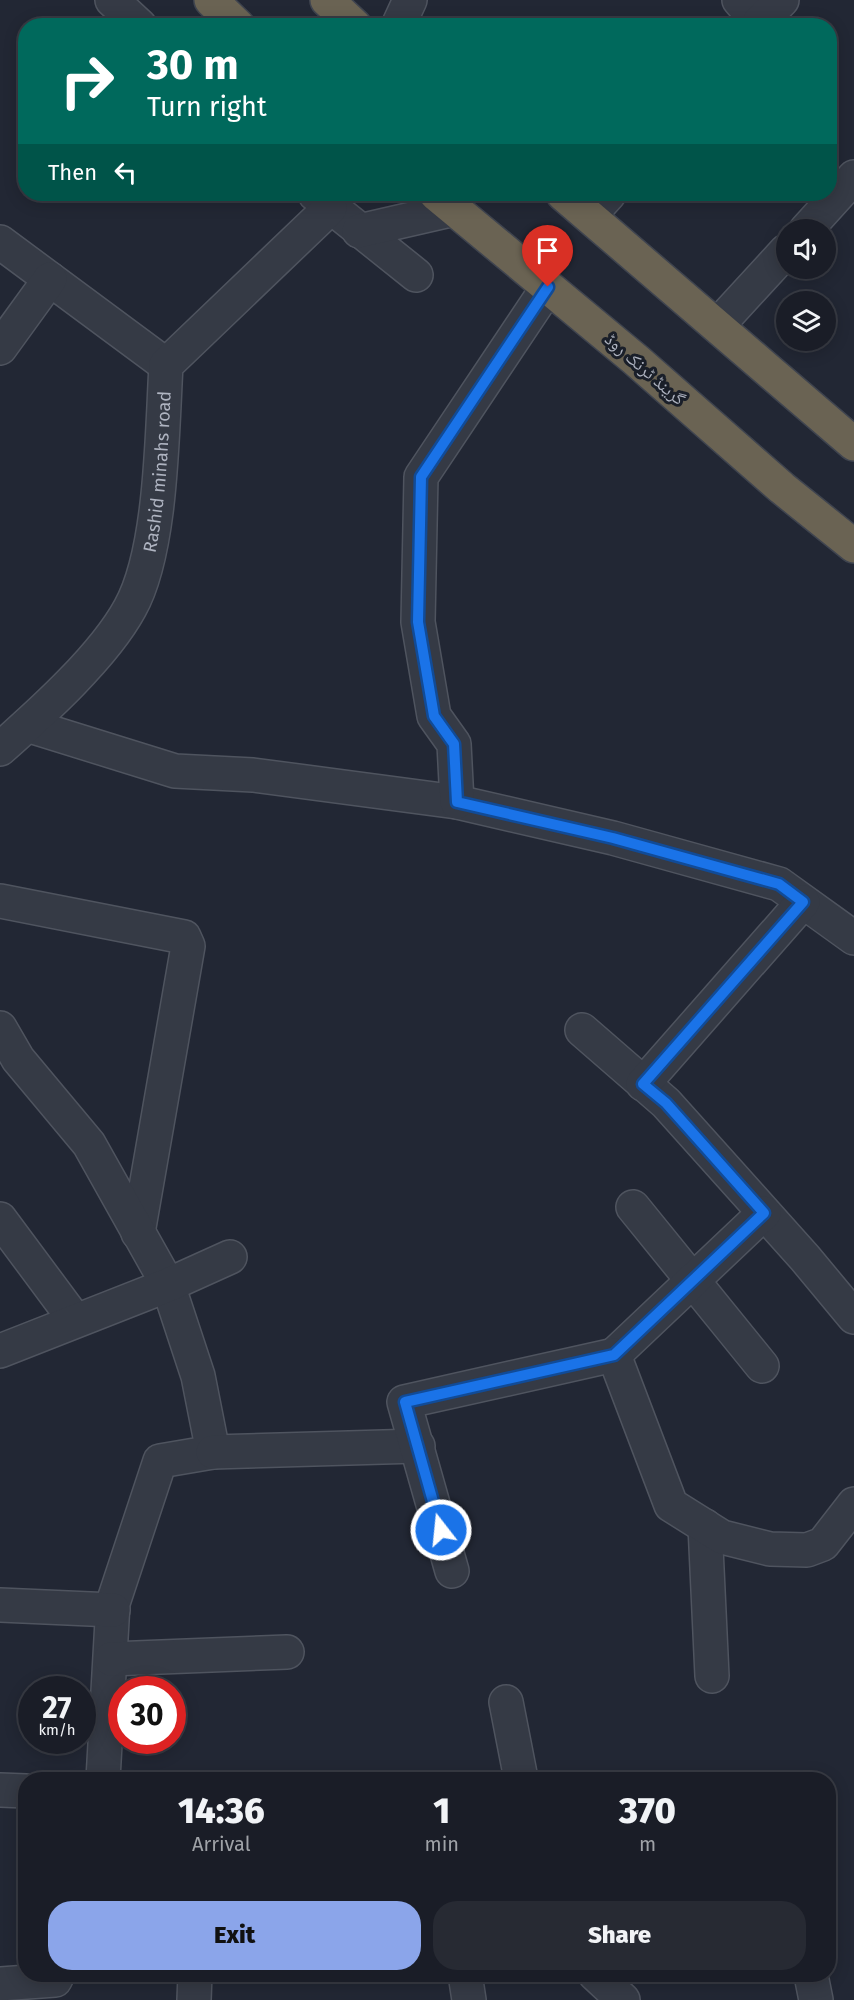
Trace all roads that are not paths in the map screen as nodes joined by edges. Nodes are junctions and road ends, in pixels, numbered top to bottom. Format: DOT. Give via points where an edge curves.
graph roads {
  1 [pos="112,0"];
  2 [pos="211,0"];
  3 [pos="327,0"];
  4 [pos="410,0"];
  5 [pos="782,0"];
  6 [pos="751,16"];
  7 [pos="131,18"];
  8 [pos="230,18"];
  9 [pos="346,18"];
  10 [pos="402,18"];
  11 [pos="854,177"];
  12 [pos="837,196"];
  13 [pos="322,201"];
  14 [pos="445,201"];
  15 [pos="832,201"];
  16 [pos="600,204"];
  17 [pos="816,219"];
  18 [pos="359,231"];
  19 [pos="0,242"];
  20 [pos="776,262"];
  21 [pos="416,275"];
  22 [pos="50,279"];
  23 [pos="548,287"];
  24 [pos="718,325"];
  25 [pos="0,348"];
  26 [pos="166,365"];
  27 [pos="854,444"];
  28 [pos="854,546"];
  29 [pos="27,725"];
  30 [pos="0,749"];
  31 [pos="457,802"];
  32 [pos="0,901"];
  33 [pos="803,902"];
  34 [pos="854,938"];
  35 [pos="0,1028"];
  36 [pos="582,1030"];
  37 [pos="643,1084"];
  38 [pos="633,1206"];
  39 [pos="764,1213"];
  40 [pos="0,1219"];
  41 [pos="138,1233"];
  42 [pos="230,1257"];
  43 [pos="692,1281"];
  44 [pos="168,1285"];
  45 [pos="851,1307"];
  46 [pos="75,1320"];
  47 [pos="0,1351"];
  48 [pos="614,1355"];
  49 [pos="762,1366"];
  50 [pos="418,1446"];
  51 [pos="213,1452"];
  52 [pos="854,1504"];
  53 [pos="705,1526"];
  54 [pos="453,1572"];
  55 [pos="0,1605"];
  56 [pos="113,1610"];
  57 [pos="286,1652"];
  58 [pos="111,1659"];
  59 [pos="712,1677"];
  60 [pos="506,1702"];
  61 [pos="103,1772"];
  62 [pos="520,1772"];
  63 [pos="0,1790"];
  64 [pos="18,1791"];
  65 [pos="28,1982"];
  66 [pos="195,1982"];
  67 [pos="466,1982"];
  68 [pos="603,1982"];
  69 [pos="0,1984"];
  70 [pos="194,2000"];
  71 [pos="469,2000"];
  72 [pos="623,2000"];
  1 -- 7 [label="street"];
  2 -- 8 [label="highway"];
  3 -- 9 [label="highway"];
  4 -- 10 [label="street"];
  5 -- 6 [label="street"];
  11 -- 12 [label="street"];
  13 -- 18 [label="street"];
  13 -- 26 [label="street, Rashid minahs road"];
  14 -- 18 [label="street"];
  14 -- 23 [label="highway, گرینڈ ٹرنک روڈ"];
  15 -- 17 [label="street"];
  16 -- 24 [label="highway"];
  18 -- 21 [label="street"];
  19 -- 22 [label="street"];
  20 -- 24 [label="street"];
  22 -- 25 [label="street"];
  22 -- 26 [label="street"];
  23 -- 28 [label="highway, گرینڈ ٹرنک روڈ"];
  23 -- 31 [label="street" via="421,477 418,622 434,716 454,744"];
  24 -- 27 [label="highway"];
  26 -- 29 [label="street, Rashid minahs road" via="155,511 145,566 132,606 112,638"];
  29 -- 30 [label="street, Rashid minahs road"];
  29 -- 31 [label="street" via="175,771 253,775"];
  31 -- 33 [label="street" via="613,838 779,884"];
  32 -- 41 [label="street" via="184,937 188,946"];
  33 -- 34 [label="street"];
  33 -- 37 [label="street"];
  35 -- 41 [label="street" via="18,1059 88,1144"];
  36 -- 37 [label="street"];
  37 -- 39 [label="street" via="666,1103"];
  38 -- 43 [label="street"];
  39 -- 43 [label="street"];
  39 -- 45 [label="street"];
  40 -- 46 [label="street"];
  41 -- 44 [label="street"];
  42 -- 44 [label="street"];
  43 -- 48 [label="street"];
  43 -- 49 [label="street"];
  44 -- 46 [label="street"];
  44 -- 51 [label="street" via="198,1376"];
  46 -- 47 [label="street"];
  48 -- 50 [label="street" via="405,1402"];
  48 -- 53 [label="street" via="671,1505"];
  50 -- 51 [label="street"];
  50 -- 54 [label="street"];
  51 -- 56 [label="street" via="160,1461"];
  52 -- 53 [label="street" via="823,1544 807,1550 770,1549 722,1537"];
  53 -- 59 [label="street"];
  55 -- 56 [label="street"];
  56 -- 58 [label="street"];
  57 -- 58 [label="street"];
  58 -- 61 [label="street"];
  60 -- 62 [label="street"];
  63 -- 64 [label="street"];
  65 -- 69 [label="street"];
  66 -- 70 [label="street"];
  67 -- 71 [label="street"];
  68 -- 72 [label="street"];
}
